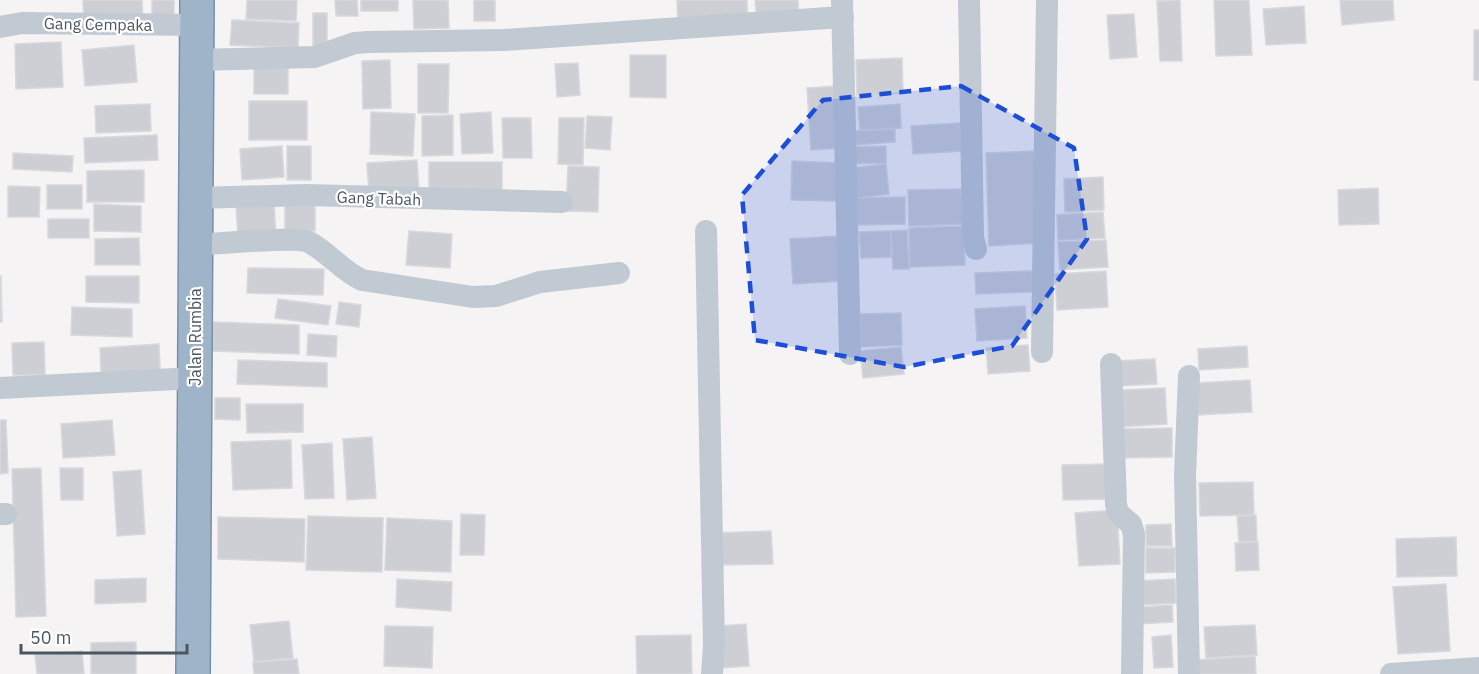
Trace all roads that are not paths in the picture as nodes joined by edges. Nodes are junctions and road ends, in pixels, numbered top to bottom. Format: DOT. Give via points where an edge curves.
graph roads {
  1 [pos="969,0"];
  2 [pos="1047,0"];
  3 [pos="843,9"];
  4 [pos="197,12"];
  5 [pos="0,27"];
  6 [pos="198,60"];
  7 [pos="195,198"];
  8 [pos="562,201"];
  9 [pos="706,231"];
  10 [pos="195,245"];
  11 [pos="976,249"];
  12 [pos="620,273"];
  13 [pos="1042,352"];
  14 [pos="850,354"];
  15 [pos="1111,364"];
  16 [pos="1189,376"];
  17 [pos="195,378"];
  18 [pos="0,388"];
  19 [pos="1469,670"];
  20 [pos="193,674"];
  21 [pos="712,674"];
  22 [pos="1132,674"];
  23 [pos="1189,674"];
  24 [pos="1391,674"];
  1 -- 11 [label="street"];
  2 -- 13 [label="street"];
  3 -- 6 [label="street" via="504,40 355,43 314,57"];
  3 -- 14 [label="street"];
  4 -- 5 [label="street, Gang Cempaka"];
  4 -- 6 [label="highway, Jalan Rumbia"];
  6 -- 7 [label="highway, Jalan Rumbia"];
  7 -- 8 [label="street, Gang Tabah" via="307,195"];
  7 -- 10 [label="highway, Jalan Rumbia"];
  9 -- 21 [label="street"];
  10 -- 12 [label="street" via="303,240 362,280 473,297 496,296 540,282"];
  10 -- 17 [label="highway, Jalan Rumbia"];
  15 -- 22 [label="street" via="1116,504 1134,534"];
  16 -- 23 [label="street" via="1185,475"];
  17 -- 18 [label="street"];
  17 -- 20 [label="highway, Jalan Rumbia"];
  19 -- 24 [label="street"];
}
